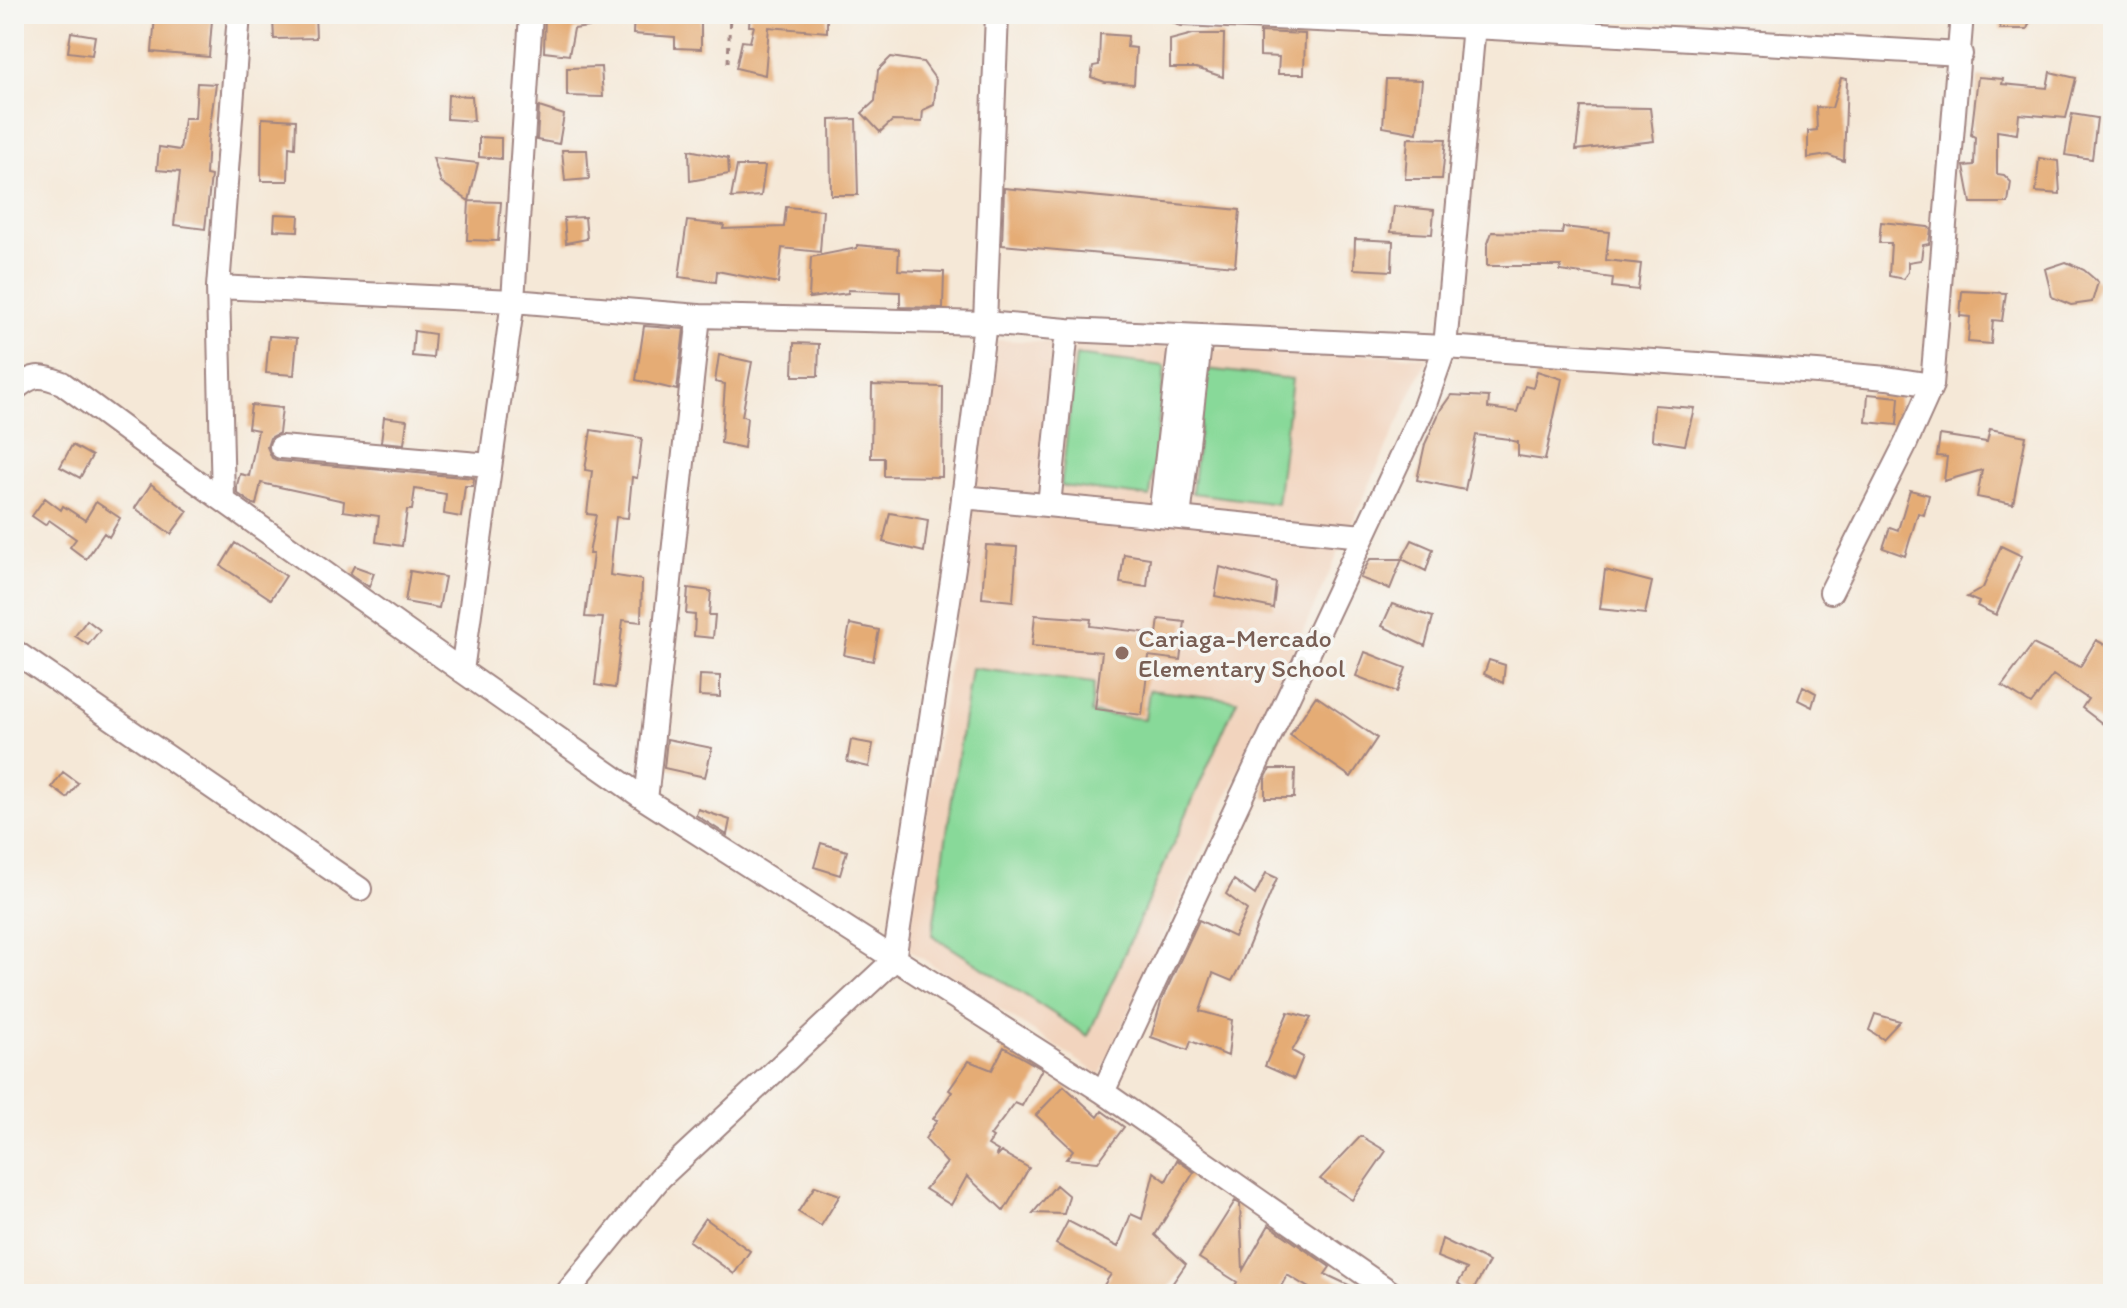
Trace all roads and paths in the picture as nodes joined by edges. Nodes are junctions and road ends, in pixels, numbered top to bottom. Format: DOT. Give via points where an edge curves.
graph roads {
  1 [pos="239,14"];
  2 [pos="531,14"];
  3 [pos="730,14"];
  4 [pos="997,14"];
  5 [pos="1182,14"];
  6 [pos="1962,14"];
  7 [pos="1475,21"];
  8 [pos="1961,54"];
  9 [pos="728,63"];
  10 [pos="218,287"];
  11 [pos="513,301"];
  12 [pos="699,316"];
  13 [pos="985,323"];
  14 [pos="1067,330"];
  15 [pos="1191,336"];
  16 [pos="1445,347"];
  17 [pos="1932,385"];
  18 [pos="14,390"];
  19 [pos="281,447"];
  20 [pos="490,465"];
  21 [pos="963,497"];
  22 [pos="223,500"];
  23 [pos="1049,505"];
  24 [pos="1170,517"];
  25 [pos="1363,536"];
  26 [pos="1831,592"];
  27 [pos="14,651"];
  28 [pos="462,671"];
  29 [pos="646,800"];
  30 [pos="360,889"];
  31 [pos="894,960"];
  32 [pos="1103,1092"];
  33 [pos="566,1294"];
  34 [pos="1393,1294"];
  1 -- 10 [label="street"];
  2 -- 11 [label="street"];
  3 -- 9 [label="path"];
  4 -- 13 [label="street"];
  5 -- 7 [label="street"];
  6 -- 8 [label="street"];
  7 -- 8 [label="street"];
  7 -- 16 [label="street"];
  8 -- 17 [label="street"];
  10 -- 11 [label="street"];
  10 -- 22 [label="street"];
  11 -- 12 [label="street"];
  11 -- 20 [label="street"];
  12 -- 13 [label="street"];
  12 -- 29 [label="street"];
  13 -- 14 [label="street"];
  13 -- 21 [label="street"];
  14 -- 15 [label="street"];
  14 -- 23 [label="street"];
  15 -- 16 [label="street"];
  15 -- 24 [label="street"];
  16 -- 17 [label="street" via="1817,372"];
  16 -- 25 [label="street" via="1424,407"];
  17 -- 26 [label="street"];
  18 -- 22 [label="street" via="27,378 45,376 62,383"];
  19 -- 20 [label="street"];
  20 -- 28 [label="street"];
  21 -- 23 [label="street"];
  21 -- 31 [label="street"];
  22 -- 28 [label="street"];
  23 -- 24 [label="street"];
  24 -- 25 [label="street"];
  25 -- 32 [label="street"];
  27 -- 30 [label="street"];
  28 -- 29 [label="street"];
  29 -- 31 [label="street"];
  31 -- 32 [label="street"];
  31 -- 33 [label="street" via="660,1178"];
  32 -- 34 [label="street"];
}
